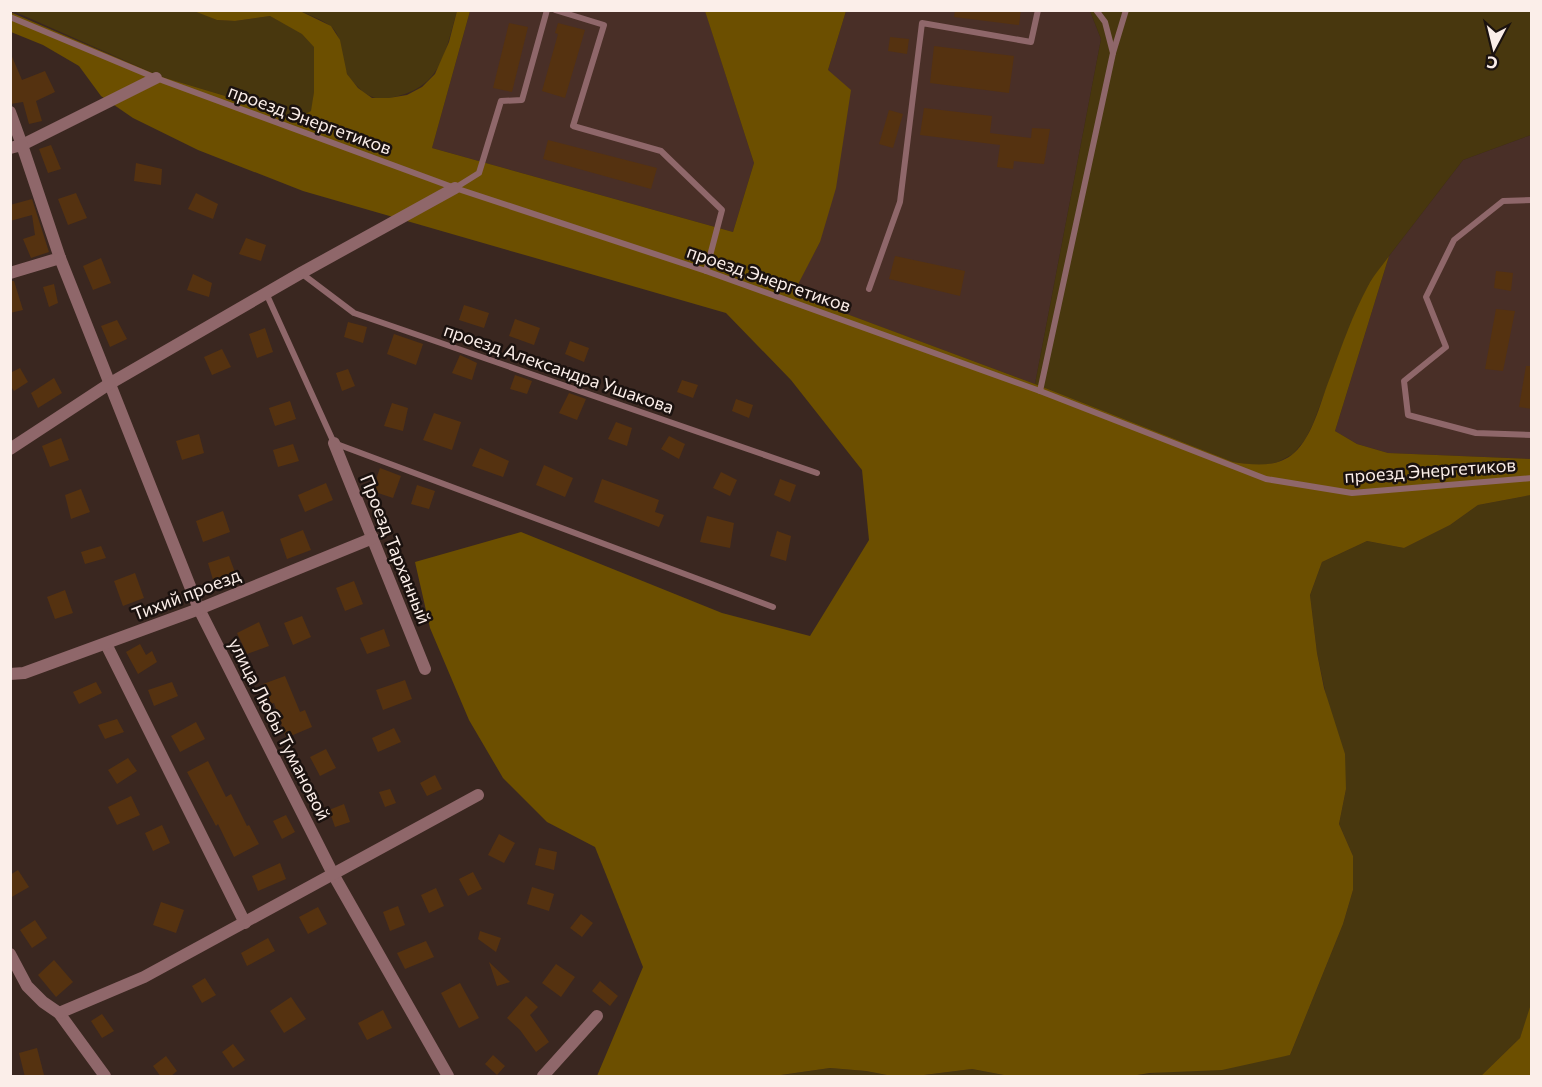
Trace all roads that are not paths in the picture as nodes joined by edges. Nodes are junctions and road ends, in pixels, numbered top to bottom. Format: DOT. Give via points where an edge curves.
graph roads {
  1 [pos="547,10"];
  2 [pos="555,10"];
  3 [pos="1038,10"];
  4 [pos="1096,10"];
  5 [pos="1126,10"];
  6 [pos="10,17"];
  7 [pos="1113,53"];
  8 [pos="156,78"];
  9 [pos="10,112"];
  10 [pos="16,146"];
  11 [pos="455,188"];
  12 [pos="1532,200"];
  13 [pos="60,258"];
  14 [pos="706,271"];
  15 [pos="10,273"];
  16 [pos="301,273"];
  17 [pos="869,289"];
  18 [pos="266,293"];
  19 [pos="109,384"];
  20 [pos="1040,391"];
  21 [pos="1532,435"];
  22 [pos="334,443"];
  23 [pos="10,449"];
  24 [pos="817,473"];
  25 [pos="1532,478"];
  26 [pos="373,538"];
  27 [pos="773,607"];
  28 [pos="199,609"];
  29 [pos="106,644"];
  30 [pos="426,669"];
  31 [pos="10,674"];
  32 [pos="478,795"];
  33 [pos="333,874"];
  34 [pos="245,923"];
  35 [pos="10,954"];
  36 [pos="59,1013"];
  37 [pos="597,1016"];
  38 [pos="105,1077"];
  39 [pos="448,1077"];
  40 [pos="543,1077"];
  1 -- 11 [label="lane" via="522,100 501,101 479,173"];
  2 -- 14 [label="lane" via="604,25 573,126 661,151 722,210"];
  3 -- 17 [label="lane" via="1031,42 922,23 900,202"];
  4 -- 7 [label="lane" via="1105,22"];
  5 -- 7 [label="lane"];
  6 -- 8 [label="lane, проезд Энергетиков"];
  7 -- 20 [label="lane"];
  8 -- 10 [label="street"];
  8 -- 11 [label="lane, проезд Энергетиков"];
  9 -- 10 [label="street, улица Любы Тумановой"];
  10 -- 13 [label="street, улица Любы Тумановой"];
  11 -- 14 [label="lane, проезд Энергетиков"];
  11 -- 16 [label="street"];
  12 -- 21 [label="lane" via="1503,201 1454,240 1426,297 1446,347 1404,381 1408,415 1476,433"];
  13 -- 15 [label="street"];
  13 -- 19 [label="street, улица Любы Тумановой"];
  14 -- 20 [label="lane, проезд Энергетиков"];
  16 -- 18 [label="street"];
  16 -- 24 [label="lane, проезд Александра Ушакова" via="354,313"];
  18 -- 19 [label="street"];
  18 -- 22 [label="lane"];
  19 -- 23 [label="street"];
  19 -- 28 [label="street, улица Любы Тумановой"];
  20 -- 25 [label="lane, проезд Энергетиков" via="1266,479 1352,493"];
  22 -- 26 [label="street, Проезд Тарханный"];
  22 -- 27 [label="lane"];
  26 -- 28 [label="street, Тихий проезд"];
  26 -- 30 [label="street, Проезд Тарханный"];
  28 -- 29 [label="street, Тихий проезд"];
  28 -- 33 [label="street, улица Любы Тумановой"];
  29 -- 31 [label="street, Тихий проезд" via="24,673"];
  29 -- 34 [label="street"];
  32 -- 33 [label="street"];
  33 -- 34 [label="street"];
  33 -- 39 [label="street, улица Любы Тумановой"];
  34 -- 36 [label="street" via="144,977"];
  35 -- 36 [label="street" via="27,986"];
  36 -- 38 [label="street"];
  37 -- 40 [label="street"];
}
